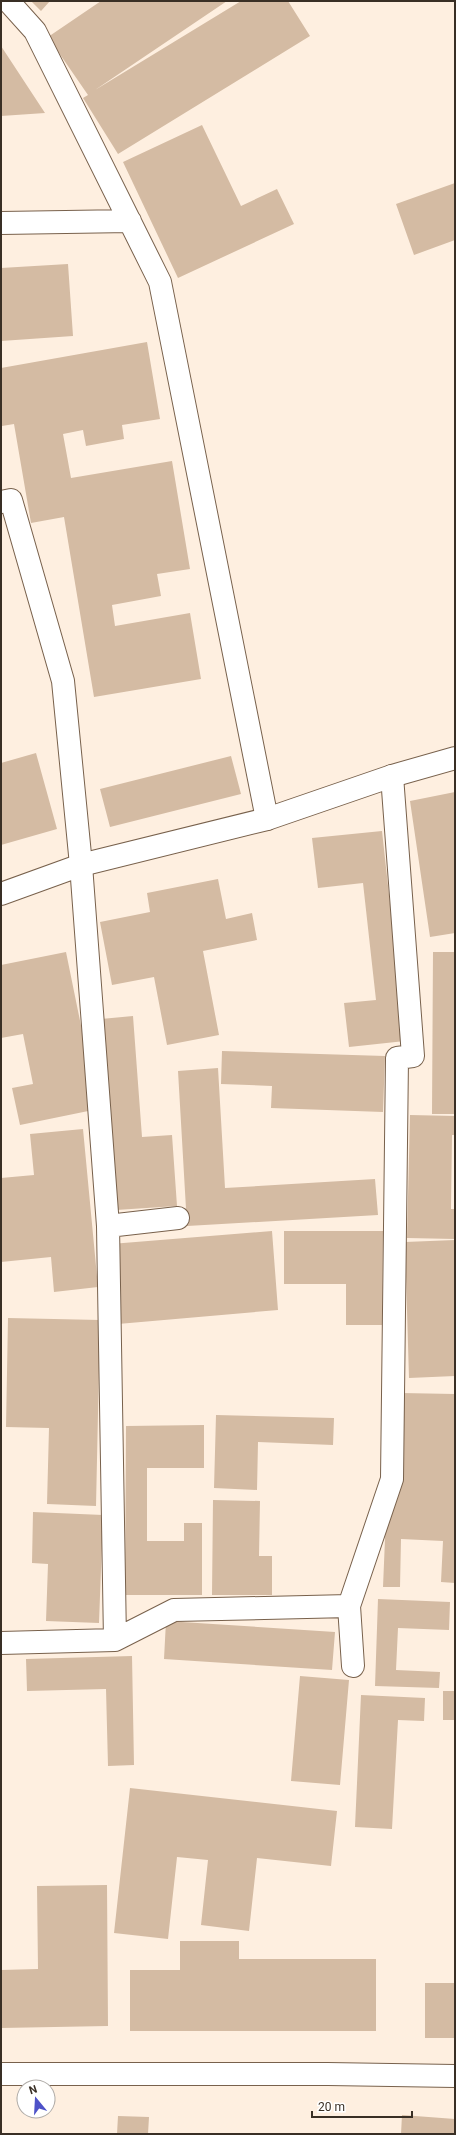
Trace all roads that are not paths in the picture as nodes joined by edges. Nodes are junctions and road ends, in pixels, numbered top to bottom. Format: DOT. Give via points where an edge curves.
graph roads {
  1 [pos="8,1"];
  2 [pos="130,221"];
  3 [pos="1,223"];
  4 [pos="1,502"];
  5 [pos="455,758"];
  6 [pos="392,776"];
  7 [pos="267,819"];
  8 [pos="81,865"];
  9 [pos="1,894"];
  10 [pos="178,1218"];
  11 [pos="108,1226"];
  12 [pos="349,1606"];
  13 [pos="115,1640"];
  14 [pos="1,1642"];
  15 [pos="353,1666"];
  16 [pos="1,2074"];
  17 [pos="455,2076"];
  1 -- 2 [label="street" via="35,31"];
  2 -- 3 [label="street"];
  2 -- 7 [label="street" via="160,282"];
  4 -- 8 [label="street" via="11,500 63,681"];
  5 -- 6 [label="street"];
  6 -- 7 [label="street"];
  6 -- 12 [label="street" via="413,1056 397,1058 392,1479"];
  7 -- 8 [label="street"];
  8 -- 9 [label="street"];
  8 -- 11 [label="street"];
  10 -- 11 [label="street"];
  11 -- 13 [label="street"];
  12 -- 13 [label="street" via="174,1610"];
  12 -- 15 [label="street"];
  13 -- 14 [label="street"];
  16 -- 17 [label="street"];
}
